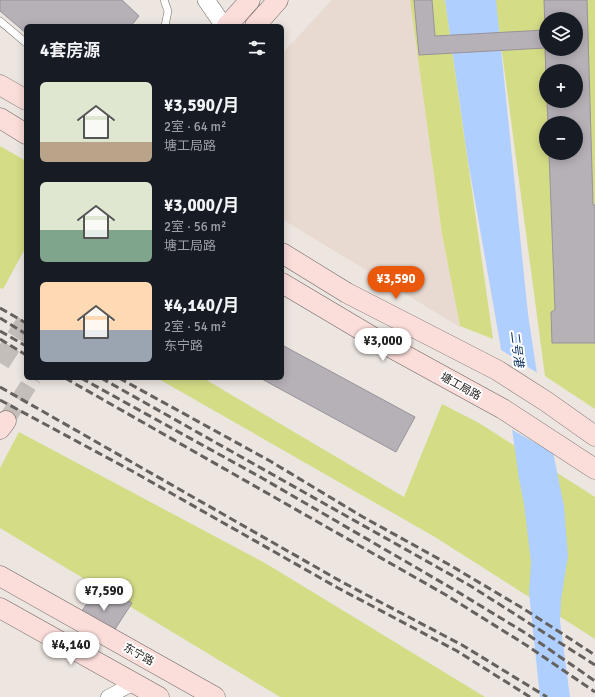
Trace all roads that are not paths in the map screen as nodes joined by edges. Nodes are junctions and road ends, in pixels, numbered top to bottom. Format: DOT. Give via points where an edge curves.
graph roads {
  1 [pos="164,0"];
  2 [pos="206,0"];
  3 [pos="250,0"];
  4 [pos="278,0"];
  5 [pos="0,21"];
  6 [pos="165,24"];
  7 [pos="224,24"];
  8 [pos="228,24"];
  9 [pos="257,24"];
  10 [pos="24,41"];
  11 [pos="0,85"];
  12 [pos="24,99"];
  13 [pos="0,118"];
  14 [pos="24,133"];
  15 [pos="284,254"];
  16 [pos="284,284"];
  17 [pos="595,436"];
  18 [pos="595,469"];
  19 [pos="0,576"];
  20 [pos="0,608"];
  21 [pos="134,684"];
  22 [pos="108,697"];
  23 [pos="159,697"];
  24 [pos="215,697"];
  1 -- 6 [label="lane" via="168,11"];
  2 -- 7 [label="street"];
  3 -- 8 [label="main road"];
  4 -- 9 [label="main road"];
  5 -- 10 [label="lane"];
  11 -- 12 [label="main road"];
  13 -- 14 [label="main road"];
  15 -- 17 [label="main road" via="347,293 497,370"];
  16 -- 18 [label="main road, 塘工局路" via="388,346 503,409"];
  19 -- 24 [label="main road, 东宁路"];
  20 -- 21 [label="main road"];
  21 -- 22 [label="street"];
  21 -- 23 [label="main road"];
}
